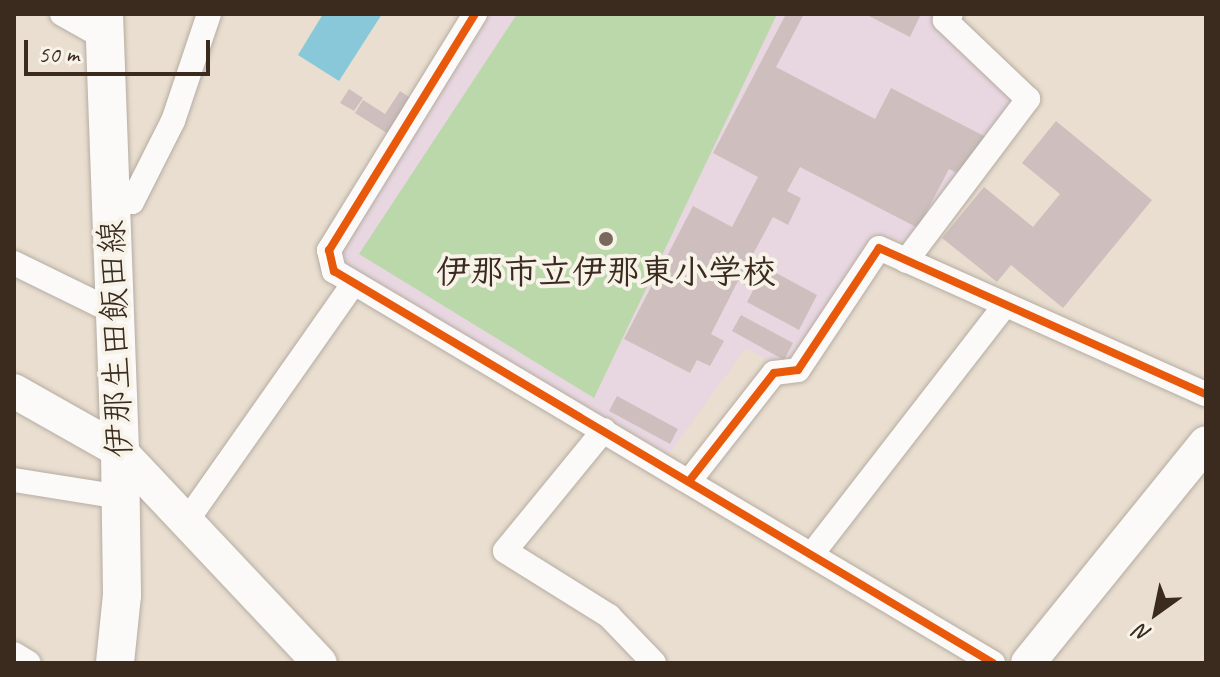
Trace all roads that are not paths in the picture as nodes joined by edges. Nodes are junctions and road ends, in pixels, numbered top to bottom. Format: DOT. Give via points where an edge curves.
graph roads {
  1 [pos="62,14"];
  2 [pos="209,14"];
  3 [pos="475,14"];
  4 [pos="951,14"];
  5 [pos="104,26"];
  6 [pos="110,199"];
  7 [pos="906,261"];
  8 [pos="14,263"];
  9 [pos="352,286"];
  10 [pos="1005,305"];
  11 [pos="114,312"];
  12 [pos="14,391"];
  13 [pos="1206,394"];
  14 [pos="604,430"];
  15 [pos="1206,443"];
  16 [pos="120,451"];
  17 [pos="14,480"];
  18 [pos="690,480"];
  19 [pos="120,497"];
  20 [pos="188,519"];
  21 [pos="812,554"];
  22 [pos="14,654"];
  23 [pos="29,663"];
  24 [pos="115,663"];
  25 [pos="320,663"];
  26 [pos="654,663"];
  27 [pos="993,663"];
  28 [pos="1028,663"];
  1 -- 5 [label="street"];
  2 -- 6 [label="street" via="173,121 132,202"];
  3 -- 9 [label="street" via="329,250 334,271"];
  4 -- 7 [label="street" via="945,20 1028,99"];
  5 -- 6 [label="main road, 伊那生田飯田線"];
  6 -- 11 [label="main road, 伊那生田飯田線"];
  7 -- 10 [label="street"];
  7 -- 18 [label="street" via="879,248 798,370 774,373"];
  8 -- 11 [label="street"];
  9 -- 14 [label="street"];
  9 -- 20 [label="street"];
  10 -- 13 [label="street"];
  10 -- 21 [label="street"];
  11 -- 16 [label="main road, 伊那生田飯田線"];
  12 -- 16 [label="street"];
  14 -- 18 [label="street"];
  14 -- 26 [label="street" via="505,551 609,616"];
  15 -- 28 [label="street"];
  16 -- 19 [label="main road, 伊那生田飯田線"];
  16 -- 20 [label="street"];
  17 -- 19 [label="street"];
  18 -- 21 [label="street"];
  19 -- 24 [label="main road, 伊那生田飯田線"];
  20 -- 25 [label="street"];
  21 -- 27 [label="street"];
  22 -- 23 [label="street"];
}
